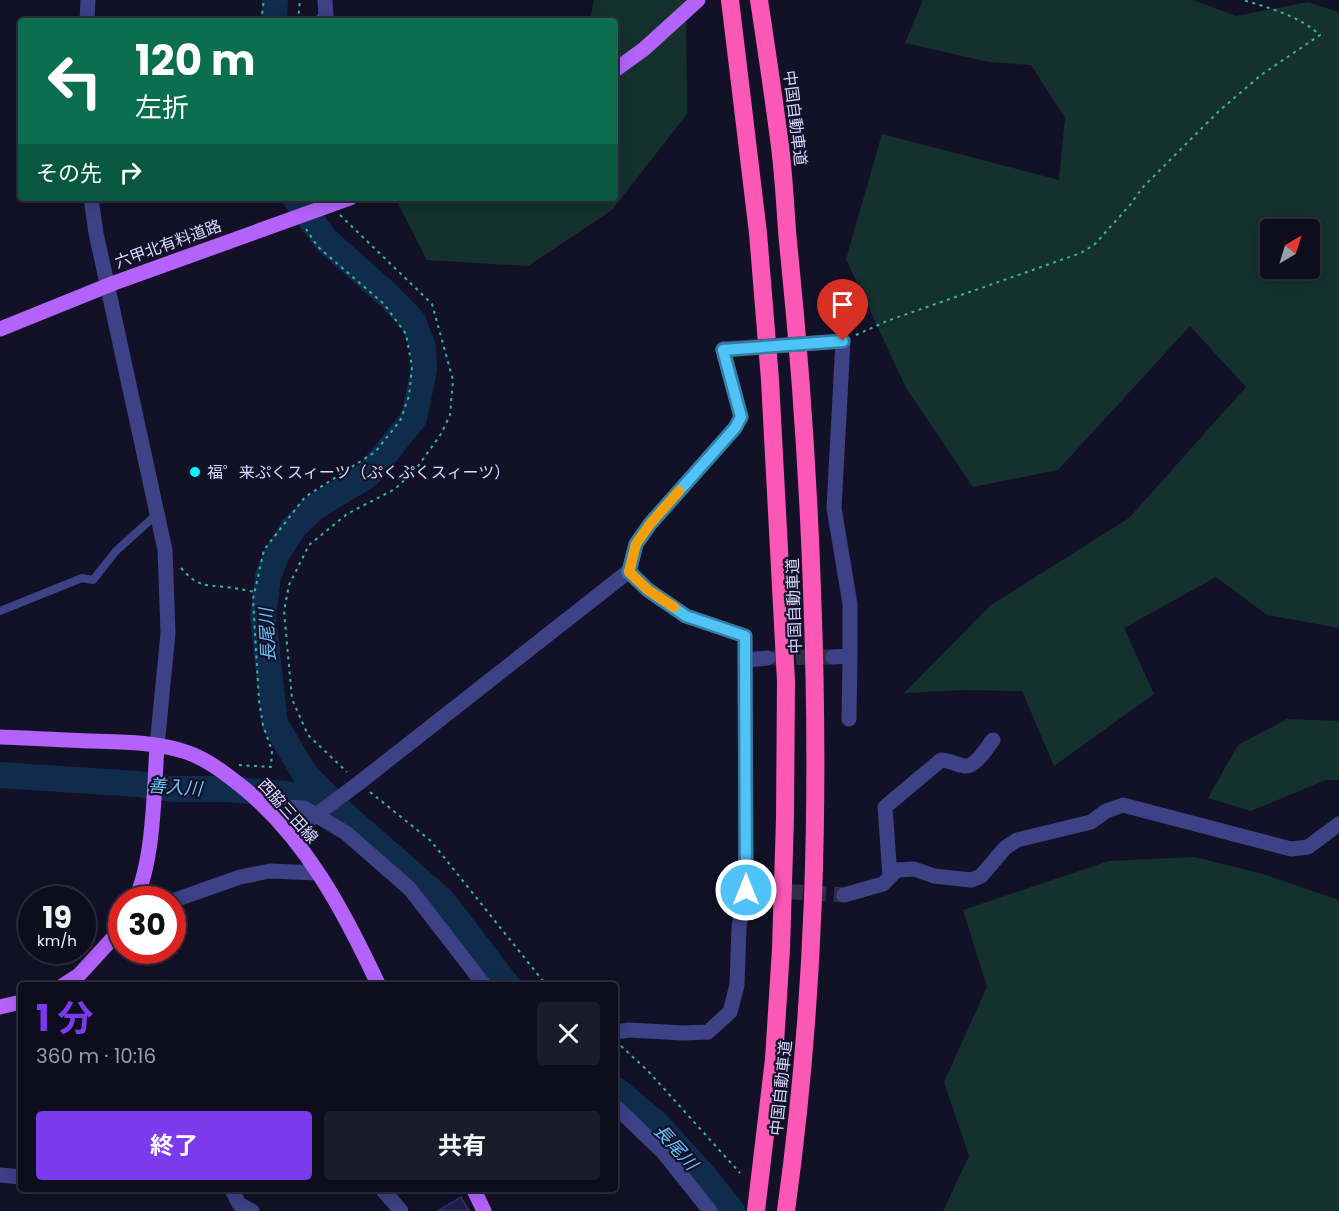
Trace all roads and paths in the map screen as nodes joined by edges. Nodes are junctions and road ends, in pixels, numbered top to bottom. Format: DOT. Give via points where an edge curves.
graph roads {
  1 [pos="88,0"];
  2 [pos="264,0"];
  3 [pos="300,0"];
  4 [pos="325,0"];
  5 [pos="698,0"];
  6 [pos="730,0"];
  7 [pos="759,0"];
  8 [pos="1243,0"];
  9 [pos="87,18"];
  10 [pos="261,18"];
  11 [pos="298,18"];
  12 [pos="324,18"];
  13 [pos="618,68"];
  14 [pos="91,201"];
  15 [pos="288,201"];
  16 [pos="342,201"];
  17 [pos="292,208"];
  18 [pos="339,214"];
  19 [pos="305,227"];
  20 [pos="0,329"];
  21 [pos="843,341"];
  22 [pos="157,514"];
  23 [pos="165,550"];
  24 [pos="629,572"];
  25 [pos="255,592"];
  26 [pos="0,610"];
  27 [pos="850,656"];
  28 [pos="834,657"];
  29 [pos="768,658"];
  30 [pos="745,660"];
  31 [pos="849,719"];
  32 [pos="0,737"];
  33 [pos="993,740"];
  34 [pos="157,746"];
  35 [pos="218,768"];
  36 [pos="359,783"];
  37 [pos="261,803"];
  38 [pos="317,815"];
  39 [pos="1339,824"];
  40 [pos="290,834"];
  41 [pos="318,873"];
  42 [pos="890,877"];
  43 [pos="141,886"];
  44 [pos="746,890"];
  45 [pos="765,890"];
  46 [pos="844,895"];
  47 [pos="186,896"];
  48 [pos="108,943"];
  49 [pos="68,982"];
  50 [pos="377,982"];
  51 [pos="482,982"];
  52 [pos="544,982"];
  53 [pos="18,1003"];
  54 [pos="0,1007"];
  55 [pos="618,1032"];
  56 [pos="618,1044"];
  57 [pos="618,1109"];
  58 [pos="740,1173"];
  59 [pos="0,1175"];
  60 [pos="18,1177"];
  61 [pos="232,1192"];
  62 [pos="385,1192"];
  63 [pos="475,1192"];
  64 [pos="756,1208"];
  65 [pos="252,1211"];
  66 [pos="401,1211"];
  67 [pos="484,1211"];
  68 [pos="710,1211"];
  69 [pos="786,1211"];
  1 -- 9 [label="street"];
  2 -- 10 [label="path"];
  3 -- 11 [label="path"];
  4 -- 12 [label="street"];
  5 -- 13 [label="main road"];
  6 -- 64 [label="highway, 中国自動車道" via="758,233 777,484 786,715 774,1059"];
  7 -- 69 [label="highway, 中国自動車道" via="780,142 802,382 816,685 817,820 812,946 804,1064"];
  8 -- 21 [label="path" via="1272,8 1320,35 1261,75 1219,111 1143,187 1095,244 1081,253 887,321"];
  14 -- 22 [label="street"];
  15 -- 17 [label="path"];
  16 -- 20 [label="main road, 六甲北有料道路, bridge" via="114,283"];
  18 -- 36 [label="path" via="432,304 453,380 450,414 416,469 395,489 347,514 309,545 289,585 284,611 292,699 308,735"];
  19 -- 25 [label="path" via="318,247 384,304 406,334 412,367 409,396 400,421 375,452 305,497 292,512 264,550"];
  21 -- 24 [label="street, bridge" via="723,350 741,417 650,524 636,544"];
  21 -- 27 [label="street" via="834,508 850,604"];
  22 -- 23 [label="street"];
  22 -- 26 [label="lane" via="116,551 93,580 82,578"];
  23 -- 25 [label="path" via="192,580 206,587"];
  23 -- 34 [label="street" via="168,633"];
  24 -- 30 [label="street" via="686,616 745,636"];
  24 -- 36 [label="street"];
  25 -- 35 [label="path" via="259,701 272,751 271,767"];
  27 -- 28 [label="street"];
  27 -- 31 [label="street"];
  29 -- 30 [label="street"];
  30 -- 44 [label="street"];
  32 -- 34 [label="main road, 西脇三田線"];
  33 -- 42 [label="street" via="971,764 941,760 885,807"];
  34 -- 35 [label="main road, 西脇三田線" via="186,752"];
  34 -- 43 [label="main road" via="150,841"];
  35 -- 37 [label="main road, 西脇三田線"];
  36 -- 38 [label="street"];
  36 -- 52 [label="path" via="431,841"];
  37 -- 38 [label="street" via="304,808"];
  37 -- 40 [label="main road, 西脇三田線"];
  38 -- 40 [label="street"];
  38 -- 51 [label="street" via="346,833 410,889"];
  39 -- 42 [label="street" via="1308,847 1291,849 1123,805 1091,822 1017,840 981,876 971,880 934,876 915,868 897,870"];
  40 -- 41 [label="main road, 西脇三田線"];
  41 -- 47 [label="street" via="270,871"];
  41 -- 50 [label="main road, 西脇三田線" via="351,926"];
  42 -- 46 [label="street" via="883,884"];
  44 -- 45 [label="street"];
  44 -- 55 [label="street" via="739,927 737,985 730,1012 708,1032"];
  48 -- 49 [label="main road"];
  53 -- 54 [label="main road"];
  56 -- 58 [label="path" via="648,1071"];
  57 -- 68 [label="street" via="663,1152"];
  59 -- 60 [label="street"];
  61 -- 65 [label="street" via="239,1204"];
  62 -- 66 [label="street"];
  63 -- 67 [label="main road"];
}
